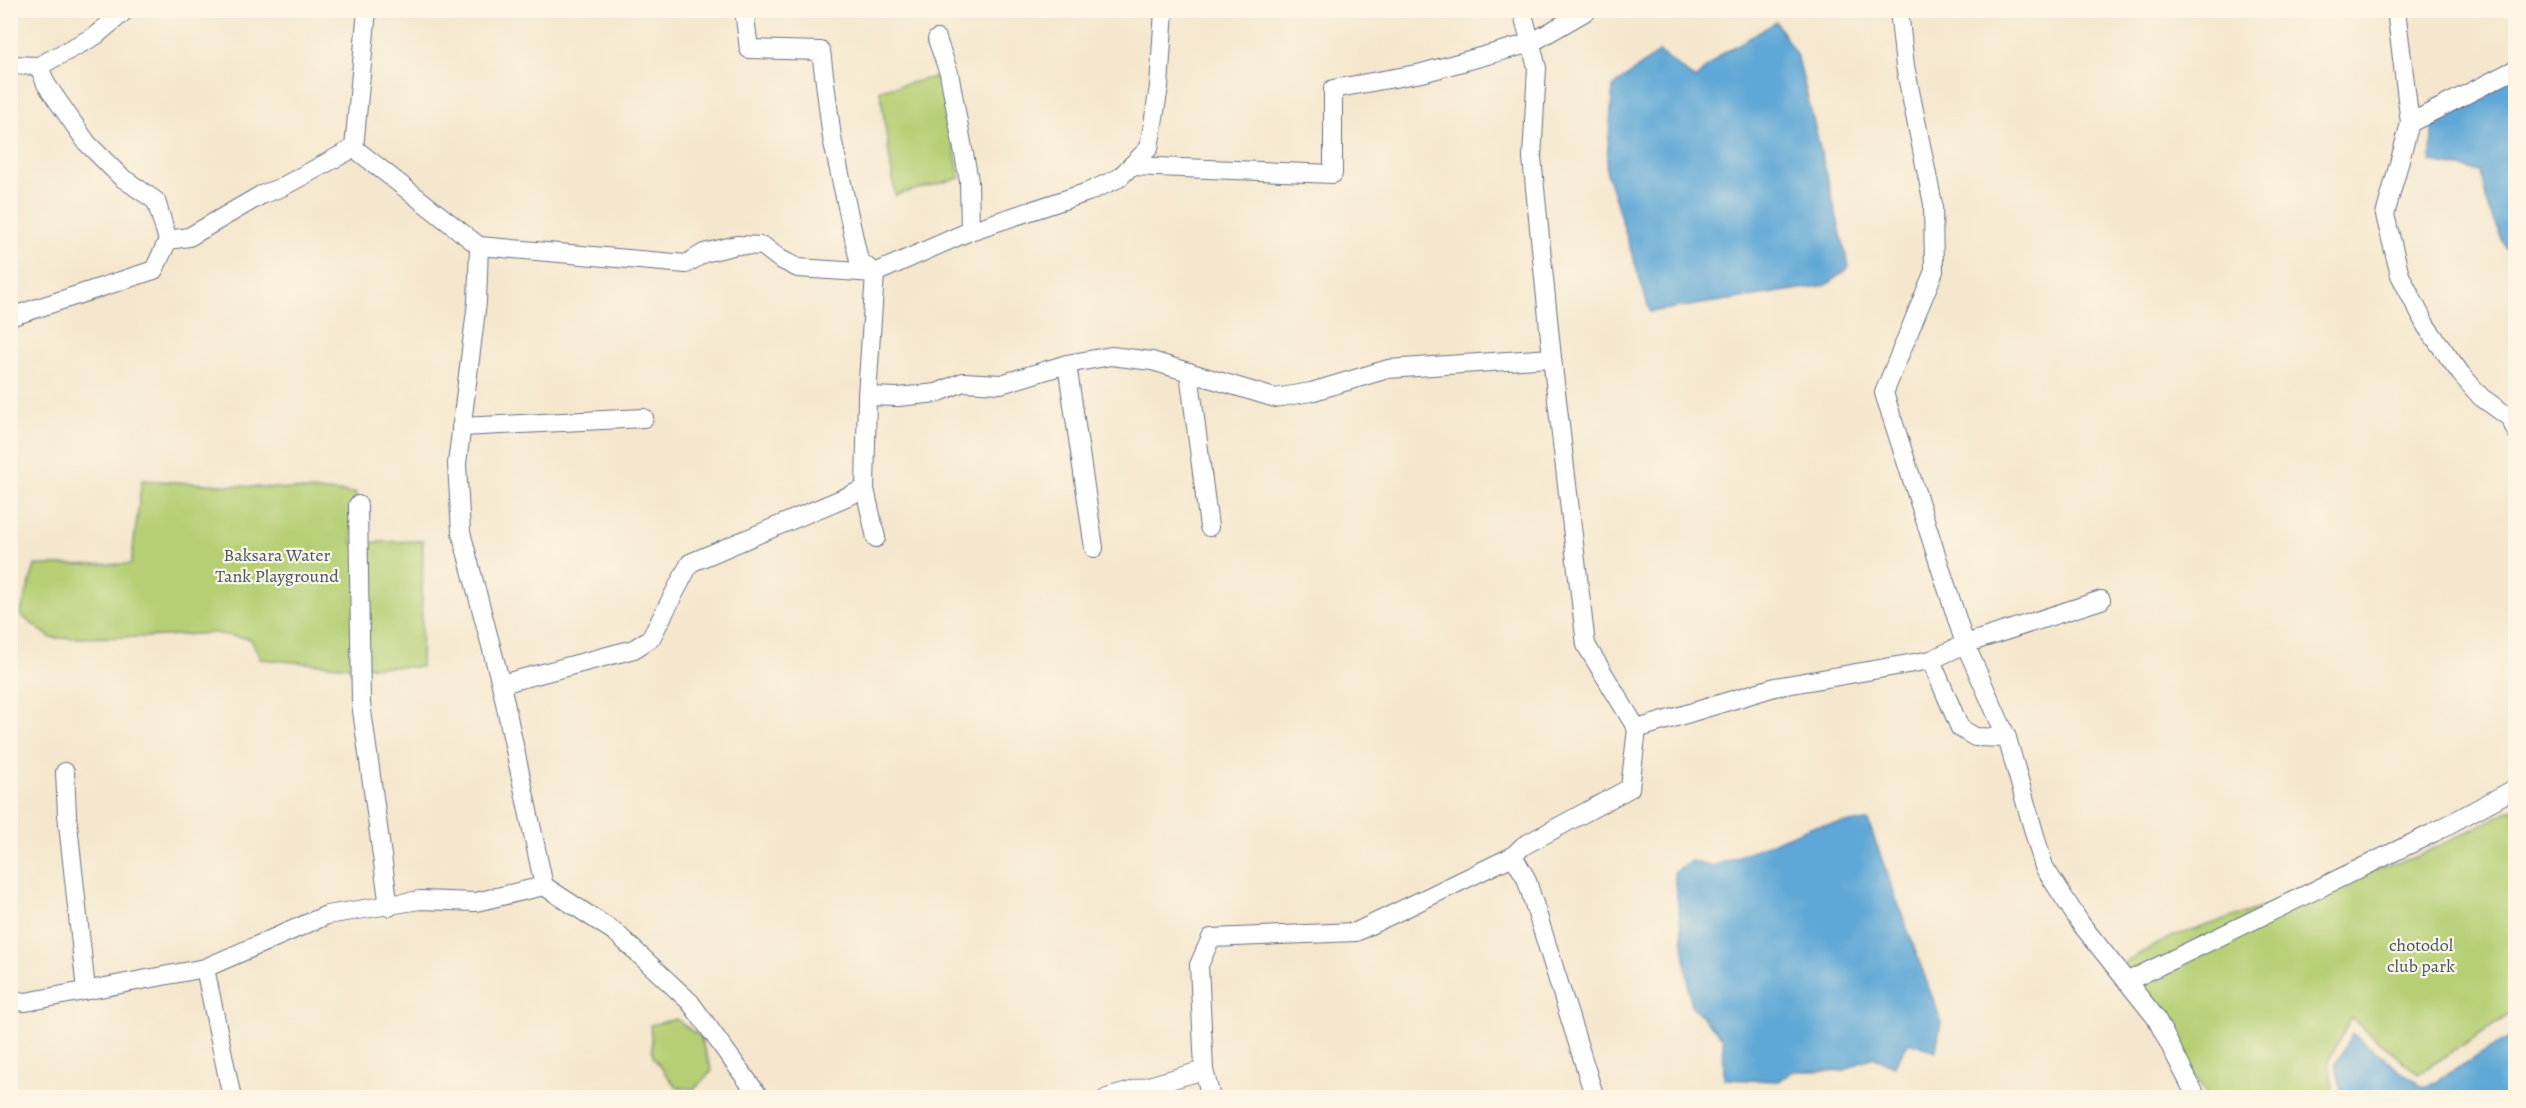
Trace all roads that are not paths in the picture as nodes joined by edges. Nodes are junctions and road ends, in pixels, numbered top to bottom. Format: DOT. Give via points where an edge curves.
graph roads {
  1 [pos="126,10"];
  2 [pos="367,10"];
  3 [pos="744,10"];
  4 [pos="1164,10"];
  5 [pos="1522,10"];
  6 [pos="1588,10"];
  7 [pos="1899,10"];
  8 [pos="2396,10"];
  9 [pos="937,39"];
  10 [pos="1531,43"];
  11 [pos="10,65"];
  12 [pos="39,66"];
  13 [pos="2516,69"];
  14 [pos="2410,123"];
  15 [pos="354,148"];
  16 [pos="1131,166"];
  17 [pos="970,231"];
  18 [pos="168,240"];
  19 [pos="479,246"];
  20 [pos="875,273"];
  21 [pos="10,317"];
  22 [pos="1552,358"];
  23 [pos="1067,364"];
  24 [pos="1189,372"];
  25 [pos="867,396"];
  26 [pos="644,418"];
  27 [pos="461,427"];
  28 [pos="2516,431"];
  29 [pos="865,489"];
  30 [pos="358,505"];
  31 [pos="1209,527"];
  32 [pos="876,538"];
  33 [pos="1094,548"];
  34 [pos="2101,600"];
  35 [pos="1965,644"];
  36 [pos="1931,660"];
  37 [pos="501,684"];
  38 [pos="1636,729"];
  39 [pos="2007,738"];
  40 [pos="65,772"];
  41 [pos="2516,788"];
  42 [pos="1513,856"];
  43 [pos="544,886"];
  44 [pos="389,907"];
  45 [pos="205,968"];
  46 [pos="2128,981"];
  47 [pos="86,990"];
  48 [pos="10,1000"];
  49 [pos="1204,1070"];
  50 [pos="232,1098"];
  51 [pos="760,1098"];
  52 [pos="1107,1098"];
  53 [pos="1211,1098"];
  54 [pos="1595,1098"];
  55 [pos="2197,1098"];
  1 -- 12 [label="street" via="95,36"];
  2 -- 15 [label="street"];
  3 -- 20 [label="street" via="749,49 821,51 832,138 859,261"];
  4 -- 16 [label="street" via="1159,87 1149,148"];
  5 -- 10 [label="street"];
  6 -- 10 [label="street"];
  7 -- 35 [label="street" via="1905,66 1933,204 1934,271 1884,393"];
  8 -- 14 [label="street"];
  9 -- 17 [label="street" via="949,73 969,181"];
  10 -- 16 [label="street" via="1422,73 1333,89 1333,174"];
  10 -- 22 [label="street" via="1537,68 1532,158"];
  11 -- 12 [label="street"];
  12 -- 18 [label="street" via="46,84 87,143 121,177 156,201"];
  13 -- 14 [label="street"];
  14 -- 28 [label="street" via="2385,215 2400,275 2426,326 2461,374 2481,397 2510,418"];
  15 -- 18 [label="street" via="189,237"];
  15 -- 19 [label="street"];
  16 -- 17 [label="street" via="1119,178 1088,192"];
  17 -- 20 [label="street"];
  18 -- 21 [label="street" via="154,270"];
  19 -- 20 [label="street" via="686,264 704,253 736,245 763,246 798,268"];
  19 -- 27 [label="street" via="477,302"];
  20 -- 25 [label="street"];
  22 -- 24 [label="street" via="1388,369 1311,393 1275,398"];
  22 -- 38 [label="street" via="1586,645"];
  23 -- 24 [label="street" via="1111,356 1152,361"];
  23 -- 25 [label="street" via="1001,384 963,382 937,393"];
  23 -- 33 [label="street"];
  24 -- 31 [label="street"];
  25 -- 29 [label="street"];
  26 -- 27 [label="street"];
  27 -- 37 [label="street" via="457,464 461,532"];
  29 -- 32 [label="street"];
  29 -- 37 [label="street" via="690,563 651,638 634,649"];
  30 -- 44 [label="street" via="361,703"];
  34 -- 35 [label="street"];
  35 -- 36 [label="street"];
  35 -- 39 [label="street"];
  36 -- 38 [label="street" via="1775,687"];
  36 -- 39 [label="street" via="1960,728 1975,737"];
  37 -- 43 [label="street"];
  38 -- 42 [label="street" via="1630,788 1523,846"];
  39 -- 46 [label="street" via="2044,867 2081,924"];
  40 -- 47 [label="street"];
  41 -- 46 [label="street" via="2433,833"];
  42 -- 49 [label="street" via="1356,932 1211,938 1199,965"];
  42 -- 54 [label="street" via="1526,878"];
  43 -- 44 [label="street" via="476,902 420,900"];
  43 -- 51 [label="street" via="615,932 690,1002"];
  44 -- 45 [label="street" via="327,915"];
  45 -- 47 [label="street"];
  45 -- 50 [label="street"];
  46 -- 55 [label="street" via="2156,1018"];
  47 -- 48 [label="street" via="26,1002"];
  49 -- 52 [label="street"];
  49 -- 53 [label="street"];
}
